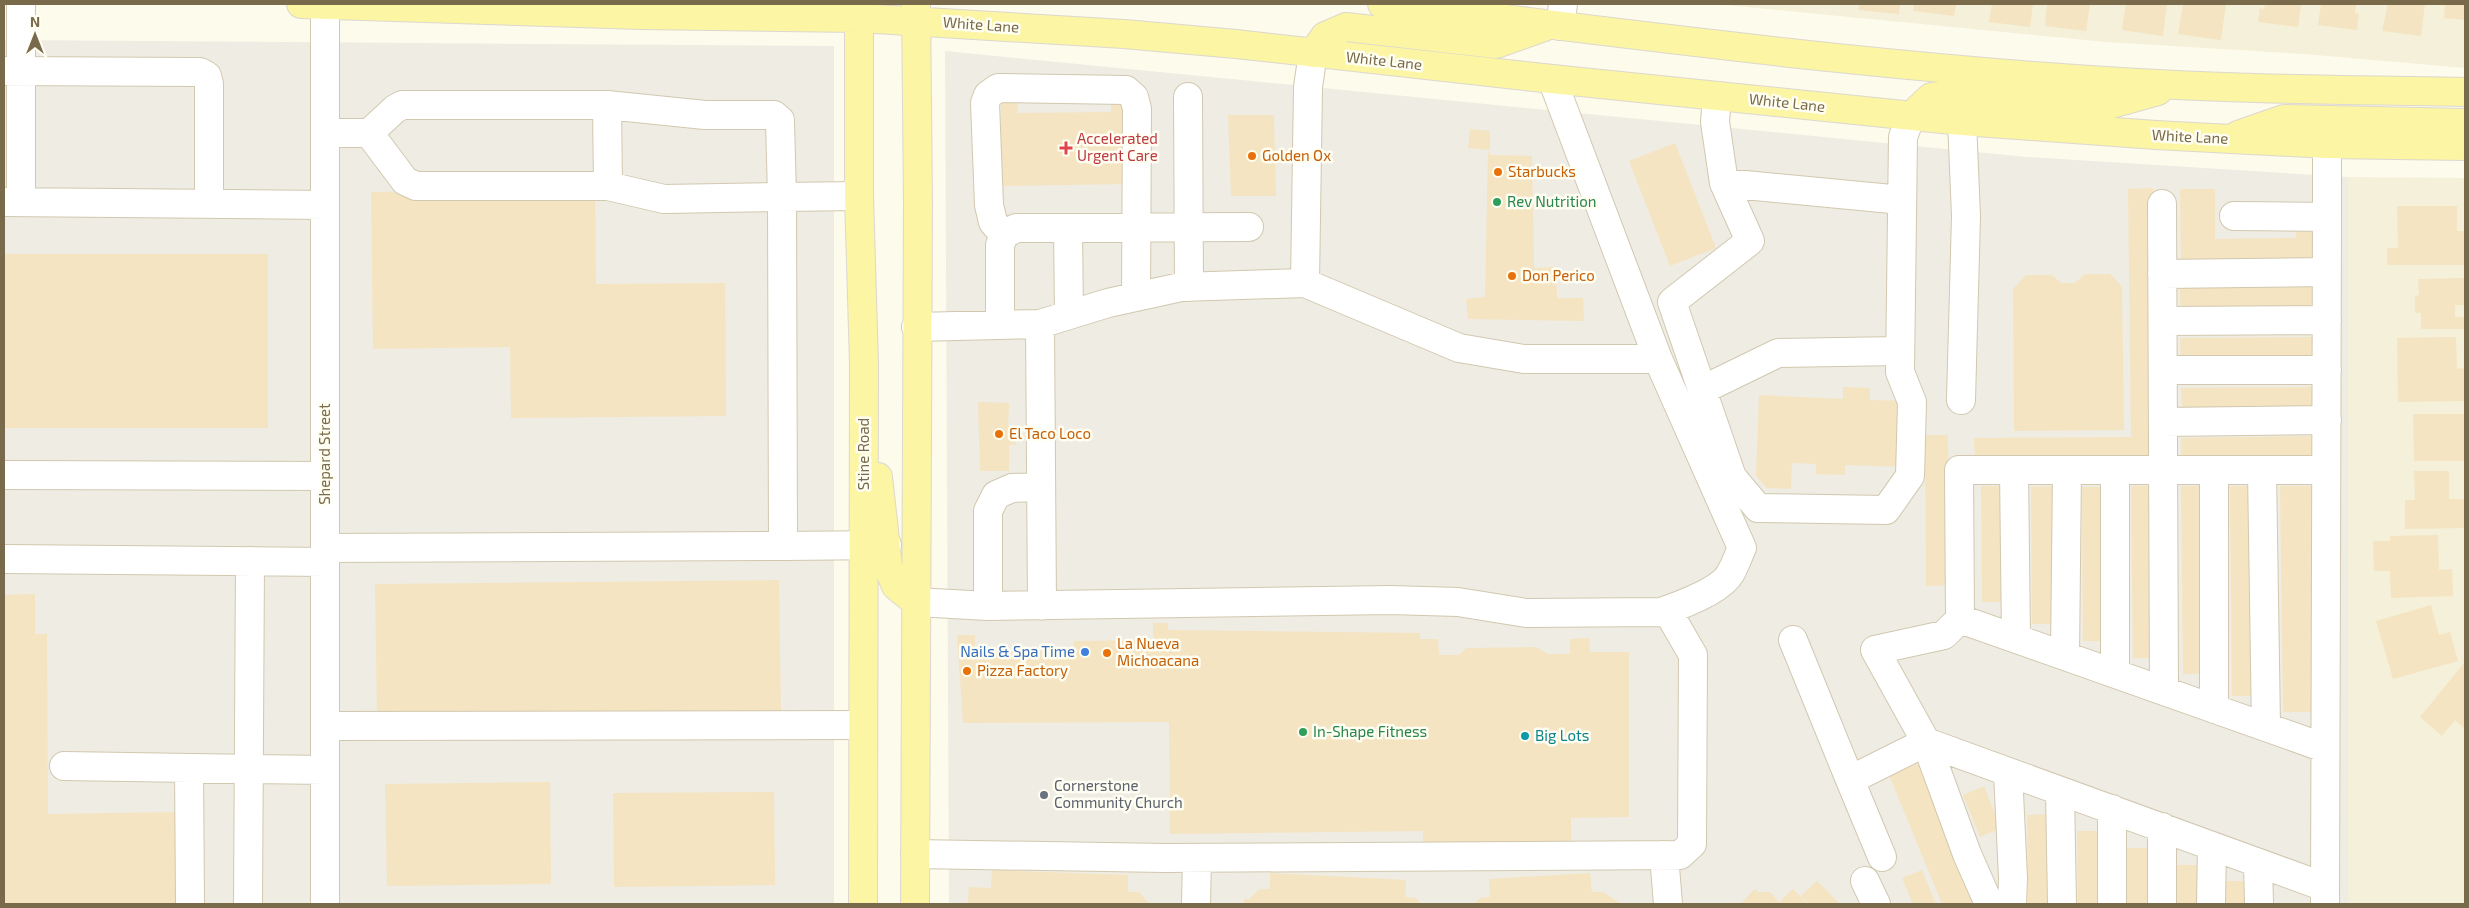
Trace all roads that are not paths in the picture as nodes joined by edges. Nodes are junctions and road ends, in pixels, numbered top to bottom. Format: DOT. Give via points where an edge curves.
graph roads {
  1 [pos="21,4"];
  2 [pos="301,4"];
  3 [pos="326,4"];
  4 [pos="1382,4"];
  5 [pos="859,11"];
  6 [pos="916,12"];
  7 [pos="1558,18"];
  8 [pos="1312,53"];
  9 [pos="12,71"];
  10 [pos="1552,79"];
  11 [pos="2177,85"];
  12 [pos="2465,92"];
  13 [pos="1717,96"];
  14 [pos="1188,97"];
  15 [pos="607,104"];
  16 [pos="1911,116"];
  17 [pos="1962,121"];
  18 [pos="2465,123"];
  19 [pos="326,133"];
  20 [pos="369,133"];
  21 [pos="2227,139"];
  22 [pos="2327,144"];
  23 [pos="2465,146"];
  24 [pos="1724,183"];
  25 [pos="608,186"];
  26 [pos="859,196"];
  27 [pos="782,197"];
  28 [pos="1902,200"];
  29 [pos="12,202"];
  30 [pos="210,204"];
  31 [pos="2162,204"];
  32 [pos="326,205"];
  33 [pos="2234,216"];
  34 [pos="2327,217"];
  35 [pos="1249,227"];
  36 [pos="1068,228"];
  37 [pos="1136,228"];
  38 [pos="1189,228"];
  39 [pos="1004,235"];
  40 [pos="2327,272"];
  41 [pos="2162,274"];
  42 [pos="1305,283"];
  43 [pos="1189,287"];
  44 [pos="1136,297"];
  45 [pos="1069,315"];
  46 [pos="2327,320"];
  47 [pos="2162,321"];
  48 [pos="1040,324"];
  49 [pos="1000,325"];
  50 [pos="916,327"];
  51 [pos="1900,352"];
  52 [pos="1658,360"];
  53 [pos="2162,370"];
  54 [pos="2327,370"];
  55 [pos="1702,390"];
  56 [pos="1961,400"];
  57 [pos="2327,420"];
  58 [pos="2163,422"];
  59 [pos="2014,470"];
  60 [pos="2067,470"];
  61 [pos="2114,470"];
  62 [pos="2163,470"];
  63 [pos="2214,470"];
  64 [pos="2262,470"];
  65 [pos="2326,470"];
  66 [pos="4,475"];
  67 [pos="326,476"];
  68 [pos="1041,487"];
  69 [pos="875,545"];
  70 [pos="782,546"];
  71 [pos="325,555"];
  72 [pos="4,559"];
  73 [pos="250,561"];
  74 [pos="916,602"];
  75 [pos="988,606"];
  76 [pos="1042,606"];
  77 [pos="1667,610"];
  78 [pos="1960,619"];
  79 [pos="2016,638"];
  80 [pos="1793,640"];
  81 [pos="2065,656"];
  82 [pos="2115,673"];
  83 [pos="2164,691"];
  84 [pos="2214,709"];
  85 [pos="863,725"];
  86 [pos="326,726"];
  87 [pos="2266,727"];
  88 [pos="1926,742"];
  89 [pos="2325,748"];
  90 [pos="64,766"];
  91 [pos="189,768"];
  92 [pos="250,769"];
  93 [pos="325,770"];
  94 [pos="2008,772"];
  95 [pos="1850,780"];
  96 [pos="2060,791"];
  97 [pos="863,809"];
  98 [pos="2112,809"];
  99 [pos="2162,827"];
  100 [pos="2212,846"];
  101 [pos="915,854"];
  102 [pos="1664,855"];
  103 [pos="1882,857"];
  104 [pos="1196,858"];
  105 [pos="2258,863"];
  106 [pos="2324,895"];
  107 [pos="190,904"];
  108 [pos="248,904"];
  109 [pos="325,904"];
  110 [pos="863,904"];
  111 [pos="876,904"];
  112 [pos="915,904"];
  113 [pos="1196,904"];
  114 [pos="1668,904"];
  115 [pos="1989,904"];
  116 [pos="2012,904"];
  117 [pos="2062,904"];
  118 [pos="2112,904"];
  119 [pos="2162,904"];
  120 [pos="2211,904"];
  121 [pos="2259,904"];
  1 -- 9 [label="street"];
  2 -- 3 [label="main road, White Lane"];
  3 -- 5 [label="main road, White Lane" via="640,15"];
  3 -- 19 [label="street, Shepard Street"];
  4 -- 7 [label="main road"];
  5 -- 6 [label="main road, White Lane"];
  5 -- 26 [label="main road, Stine Road"];
  6 -- 8 [label="main road, White Lane"];
  6 -- 50 [label="main road"];
  7 -- 8 [label="main road" via="1496,44 1346,27 1325,36"];
  7 -- 11 [label="main road" via="1929,66"];
  8 -- 10 [label="main road, White Lane"];
  8 -- 42 [label="street" via="1308,87"];
  9 -- 29 [label="street"];
  9 -- 30 [label="street" via="200,72 207,76"];
  10 -- 13 [label="main road, White Lane"];
  10 -- 52 [label="street"];
  11 -- 12 [label="main road"];
  11 -- 16 [label="main road" via="2108,105 1953,94 1930,96"];
  13 -- 16 [label="main road, White Lane"];
  13 -- 24 [label="street" via="1715,122"];
  14 -- 38 [label="street"];
  15 -- 20 [label="street" via="402,105"];
  15 -- 25 [label="street"];
  15 -- 27 [label="street" via="705,115 778,116"];
  16 -- 17 [label="main road, White Lane"];
  16 -- 28 [label="street" via="1903,137"];
  17 -- 21 [label="main road, White Lane"];
  17 -- 56 [label="street" via="1966,216"];
  18 -- 21 [label="main road" via="2284,119"];
  19 -- 20 [label="street"];
  19 -- 32 [label="street, Shepard Street"];
  20 -- 25 [label="street" via="410,185"];
  21 -- 22 [label="main road, White Lane"];
  22 -- 23 [label="main road, White Lane"];
  22 -- 34 [label="street"];
  24 -- 28 [label="street"];
  24 -- 55 [label="street" via="1750,241 1672,302"];
  25 -- 27 [label="street" via="664,199"];
  26 -- 27 [label="street"];
  26 -- 69 [label="main road, Stine Road" via="864,364"];
  27 -- 70 [label="street"];
  28 -- 51 [label="street"];
  29 -- 30 [label="street"];
  30 -- 32 [label="street"];
  31 -- 41 [label="street"];
  32 -- 67 [label="street, Shepard Street"];
  33 -- 34 [label="street"];
  34 -- 40 [label="street"];
  35 -- 38 [label="street"];
  36 -- 37 [label="street"];
  36 -- 39 [label="street" via="1016,228"];
  36 -- 45 [label="street"];
  37 -- 38 [label="street"];
  37 -- 39 [label="street" via="1137,108 1134,97 1126,90 998,88 988,94 985,103 988,205 994,222"];
  37 -- 44 [label="street"];
  38 -- 43 [label="street"];
  39 -- 49 [label="street" via="1000,245"];
  40 -- 41 [label="street"];
  40 -- 46 [label="street"];
  41 -- 47 [label="street"];
  42 -- 43 [label="street"];
  42 -- 52 [label="street" via="1459,348 1524,360"];
  43 -- 44 [label="street"];
  44 -- 45 [label="street"];
  45 -- 48 [label="street"];
  46 -- 47 [label="street"];
  46 -- 54 [label="street"];
  47 -- 53 [label="street"];
  48 -- 49 [label="street"];
  48 -- 68 [label="street"];
  49 -- 50 [label="street"];
  50 -- 74 [label="main road"];
  51 -- 55 [label="street" via="1778,353"];
  51 -- 55 [label="street" via="1900,372 1912,402 1910,476 1886,510 1758,508 1732,477"];
  52 -- 77 [label="street" via="1742,548 1729,576 1699,598"];
  53 -- 54 [label="street"];
  53 -- 58 [label="street"];
  54 -- 57 [label="street"];
  57 -- 58 [label="street"];
  57 -- 65 [label="street"];
  58 -- 62 [label="street"];
  59 -- 60 [label="street"];
  59 -- 78 [label="street" via="1959,470"];
  59 -- 79 [label="street"];
  60 -- 61 [label="street"];
  60 -- 81 [label="street"];
  61 -- 62 [label="street"];
  61 -- 82 [label="street"];
  62 -- 63 [label="street"];
  62 -- 83 [label="street"];
  63 -- 64 [label="street"];
  63 -- 84 [label="street"];
  64 -- 65 [label="street"];
  64 -- 87 [label="street"];
  65 -- 89 [label="street"];
  66 -- 67 [label="street"];
  67 -- 71 [label="street, Shepard Street"];
  68 -- 75 [label="street" via="1012,488 996,495 988,511"];
  68 -- 76 [label="street"];
  69 -- 70 [label="street"];
  69 -- 74 [label="main road" via="896,586"];
  69 -- 85 [label="main road, Stine Road"];
  70 -- 71 [label="street"];
  71 -- 73 [label="street"];
  71 -- 86 [label="street, Shepard Street"];
  72 -- 73 [label="street"];
  73 -- 92 [label="street"];
  74 -- 75 [label="street"];
  74 -- 101 [label="main road"];
  75 -- 76 [label="street"];
  76 -- 77 [label="street" via="1390,600 1458,602 1526,613"];
  77 -- 102 [label="street" via="1693,655 1692,844 1680,855"];
  78 -- 79 [label="street"];
  78 -- 88 [label="street" via="1944,635 1875,650"];
  79 -- 81 [label="street"];
  80 -- 95 [label="street"];
  81 -- 82 [label="street"];
  82 -- 83 [label="street"];
  83 -- 84 [label="street"];
  84 -- 87 [label="street"];
  85 -- 86 [label="street"];
  85 -- 97 [label="main road, Stine Road"];
  86 -- 93 [label="street, Shepard Street"];
  87 -- 89 [label="street"];
  88 -- 94 [label="street"];
  88 -- 95 [label="street"];
  88 -- 115 [label="street"];
  89 -- 106 [label="street"];
  90 -- 91 [label="street"];
  91 -- 92 [label="street"];
  91 -- 107 [label="street"];
  92 -- 93 [label="street"];
  92 -- 108 [label="street"];
  93 -- 109 [label="street, Shepard Street"];
  94 -- 96 [label="street"];
  94 -- 116 [label="street"];
  95 -- 103 [label="street"];
  96 -- 98 [label="street"];
  96 -- 117 [label="street"];
  97 -- 110 [label="main road, Stine Road"];
  97 -- 111 [label="main road"];
  98 -- 99 [label="street"];
  98 -- 118 [label="street"];
  99 -- 100 [label="street"];
  99 -- 119 [label="street"];
  100 -- 105 [label="street"];
  100 -- 120 [label="street"];
  101 -- 104 [label="street"];
  101 -- 112 [label="main road"];
  102 -- 104 [label="street"];
  102 -- 114 [label="street"];
  104 -- 113 [label="street"];
  105 -- 106 [label="street"];
  105 -- 121 [label="street"];
}
